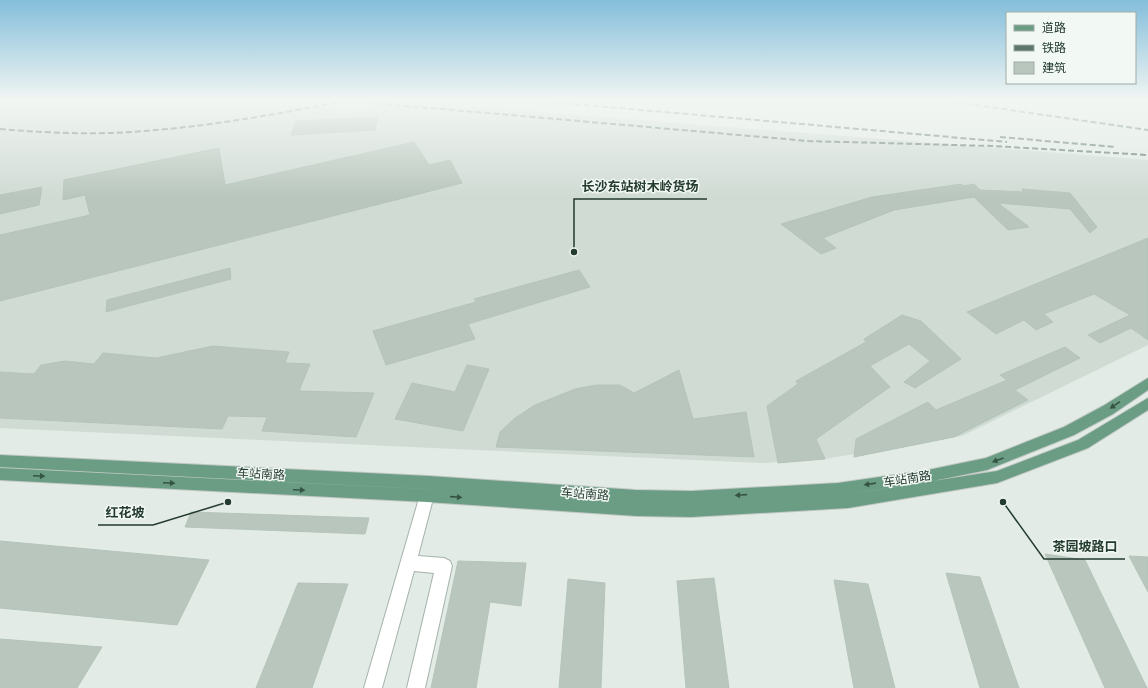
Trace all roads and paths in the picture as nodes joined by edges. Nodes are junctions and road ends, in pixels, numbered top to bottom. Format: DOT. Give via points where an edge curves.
graph roads {
  1 [pos="1148,383"];
  2 [pos="1148,403"];
  3 [pos="0,460"];
  4 [pos="0,474"];
  5 [pos="427,495"];
  6 [pos="408,563"];
  7 [pos="374,688"];
  8 [pos="416,688"];
  1 -- 3 [label="main road, 车站南路, one-way" via="1108,410 1069,431 987,464 928,476 838,489 692,498 636,498 429,482"];
  5 -- 2 [label="main road, 车站南路, one-way" via="637,509 691,510 848,502 997,477 1083,444"];
  4 -- 5 [label="main road, 车站南路, one-way"];
  5 -- 6 [label="street"];
  6 -- 7 [label="street"];
  6 -- 8 [label="street" via="444,566"];
}
